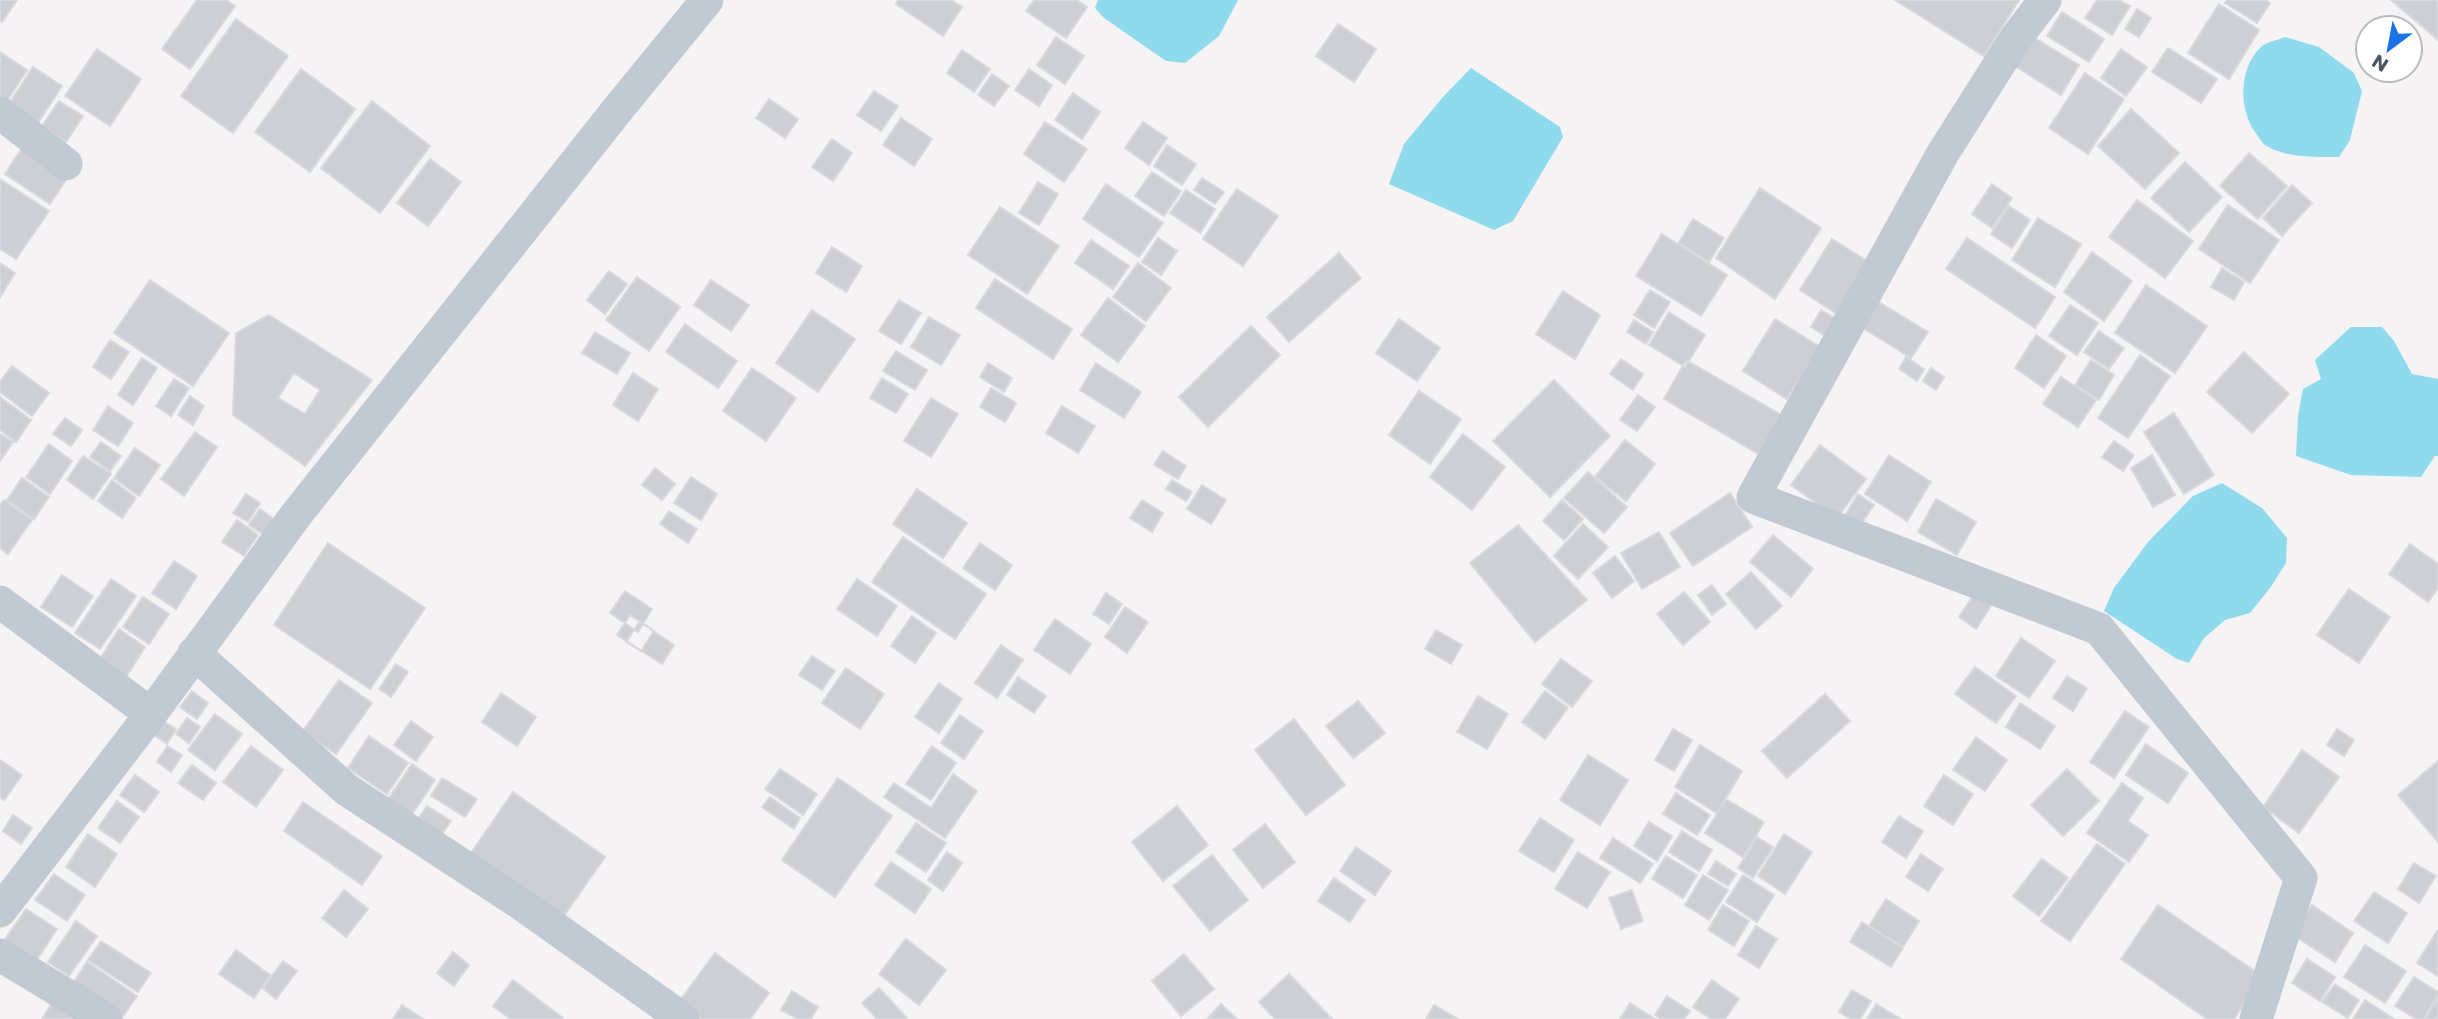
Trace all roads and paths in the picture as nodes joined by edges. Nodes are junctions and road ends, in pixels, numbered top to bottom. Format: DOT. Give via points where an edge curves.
graph roads {
  1 [pos="707,0"];
  2 [pos="2045,0"];
  3 [pos="0,113"];
  4 [pos="66,164"];
  5 [pos="0,602"];
  6 [pos="194,653"];
  7 [pos="151,715"];
  8 [pos="0,911"];
  9 [pos="0,956"];
  10 [pos="106,1019"];
  11 [pos="683,1019"];
  12 [pos="2256,1019"];
  1 -- 6 [label="street" via="304,505"];
  2 -- 12 [label="street" via="1943,153 1753,497 2099,629 2301,878"];
  3 -- 4 [label="street"];
  5 -- 7 [label="street"];
  6 -- 7 [label="street"];
  6 -- 11 [label="street" via="347,790 520,903"];
  7 -- 8 [label="street"];
  9 -- 10 [label="street"];
}
